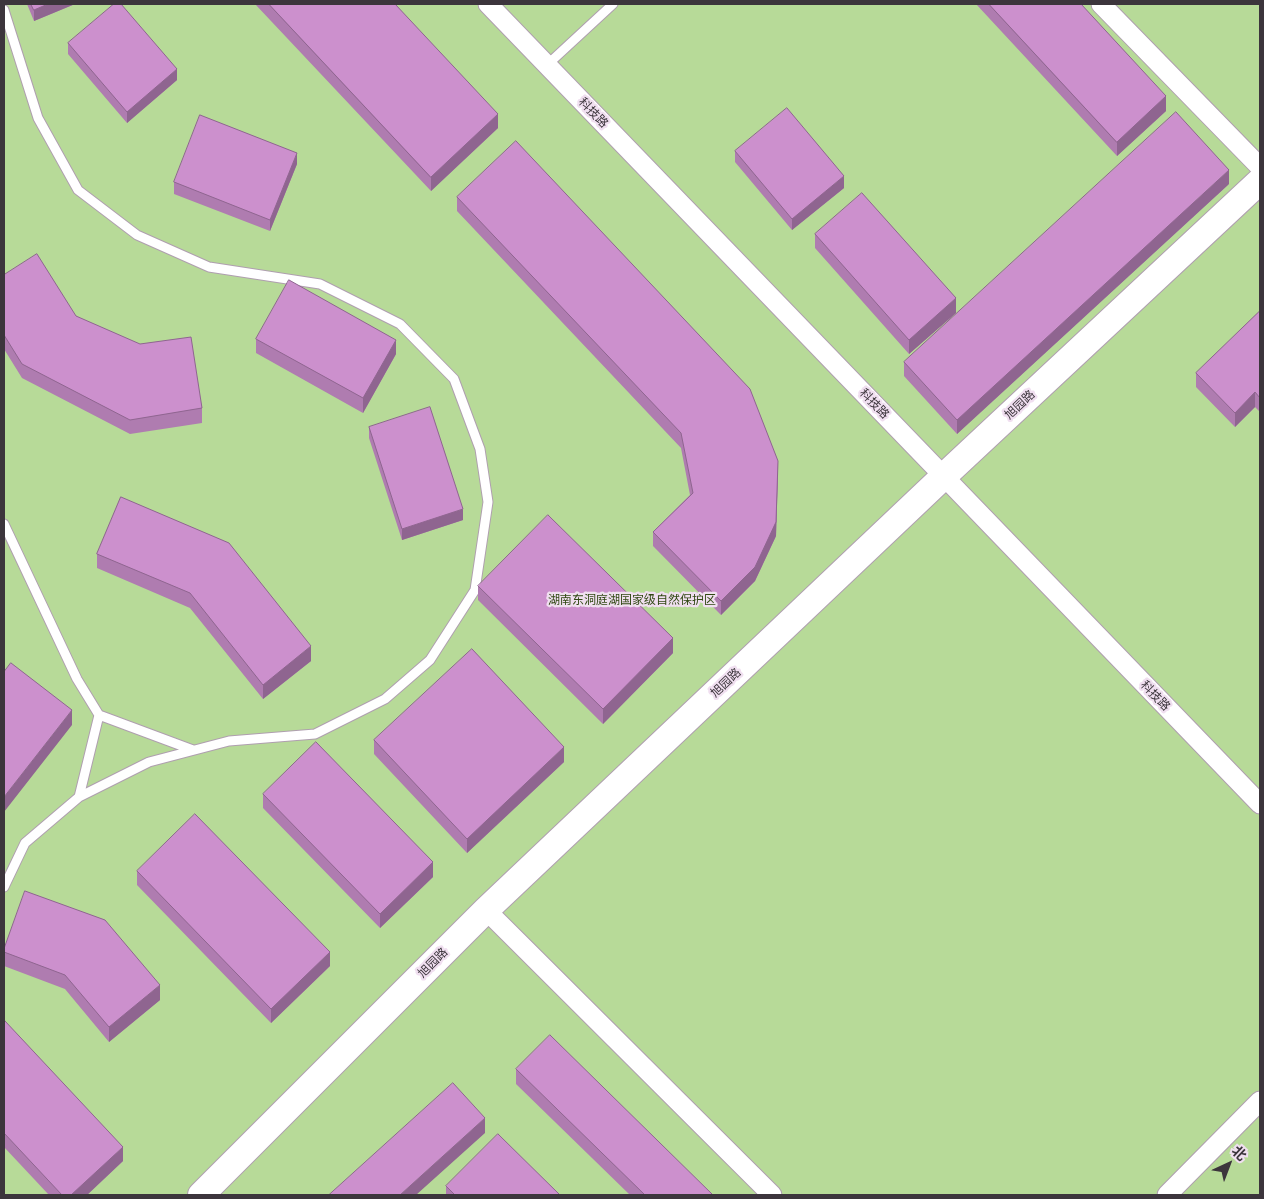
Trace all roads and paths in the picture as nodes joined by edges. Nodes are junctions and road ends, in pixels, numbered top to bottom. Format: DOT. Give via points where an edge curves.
graph roads {
  1 [pos="488,4"];
  2 [pos="612,4"];
  3 [pos="1101,4"];
  4 [pos="4,10"];
  5 [pos="547,65"];
  6 [pos="1260,166"];
  7 [pos="1260,181"];
  8 [pos="944,476"];
  9 [pos="4,524"];
  10 [pos="99,715"];
  11 [pos="194,750"];
  12 [pos="79,797"];
  13 [pos="1260,804"];
  14 [pos="4,887"];
  15 [pos="486,910"];
  16 [pos="1260,1101"];
  17 [pos="201,1195"];
  18 [pos="772,1195"];
  19 [pos="1167,1195"];
  1 -- 5 [label="street, 科技路"];
  2 -- 5 [label="lane"];
  3 -- 6 [label="street"];
  4 -- 11 [label="lane" via="38,118 78,190 137,235 209,267 320,284 400,324 454,379 480,449 488,502 475,590 430,660 385,699 315,734 229,741"];
  5 -- 8 [label="street, 科技路"];
  7 -- 8 [label="street, 旭园路"];
  8 -- 13 [label="street, 科技路"];
  8 -- 15 [label="street, 旭园路"];
  9 -- 10 [label="lane" via="77,679"];
  10 -- 11 [label="lane"];
  10 -- 12 [label="lane"];
  11 -- 12 [label="lane" via="149,762"];
  12 -- 14 [label="lane" via="25,844"];
  15 -- 17 [label="street, 旭园路"];
  15 -- 18 [label="street"];
  16 -- 19 [label="street"];
}
